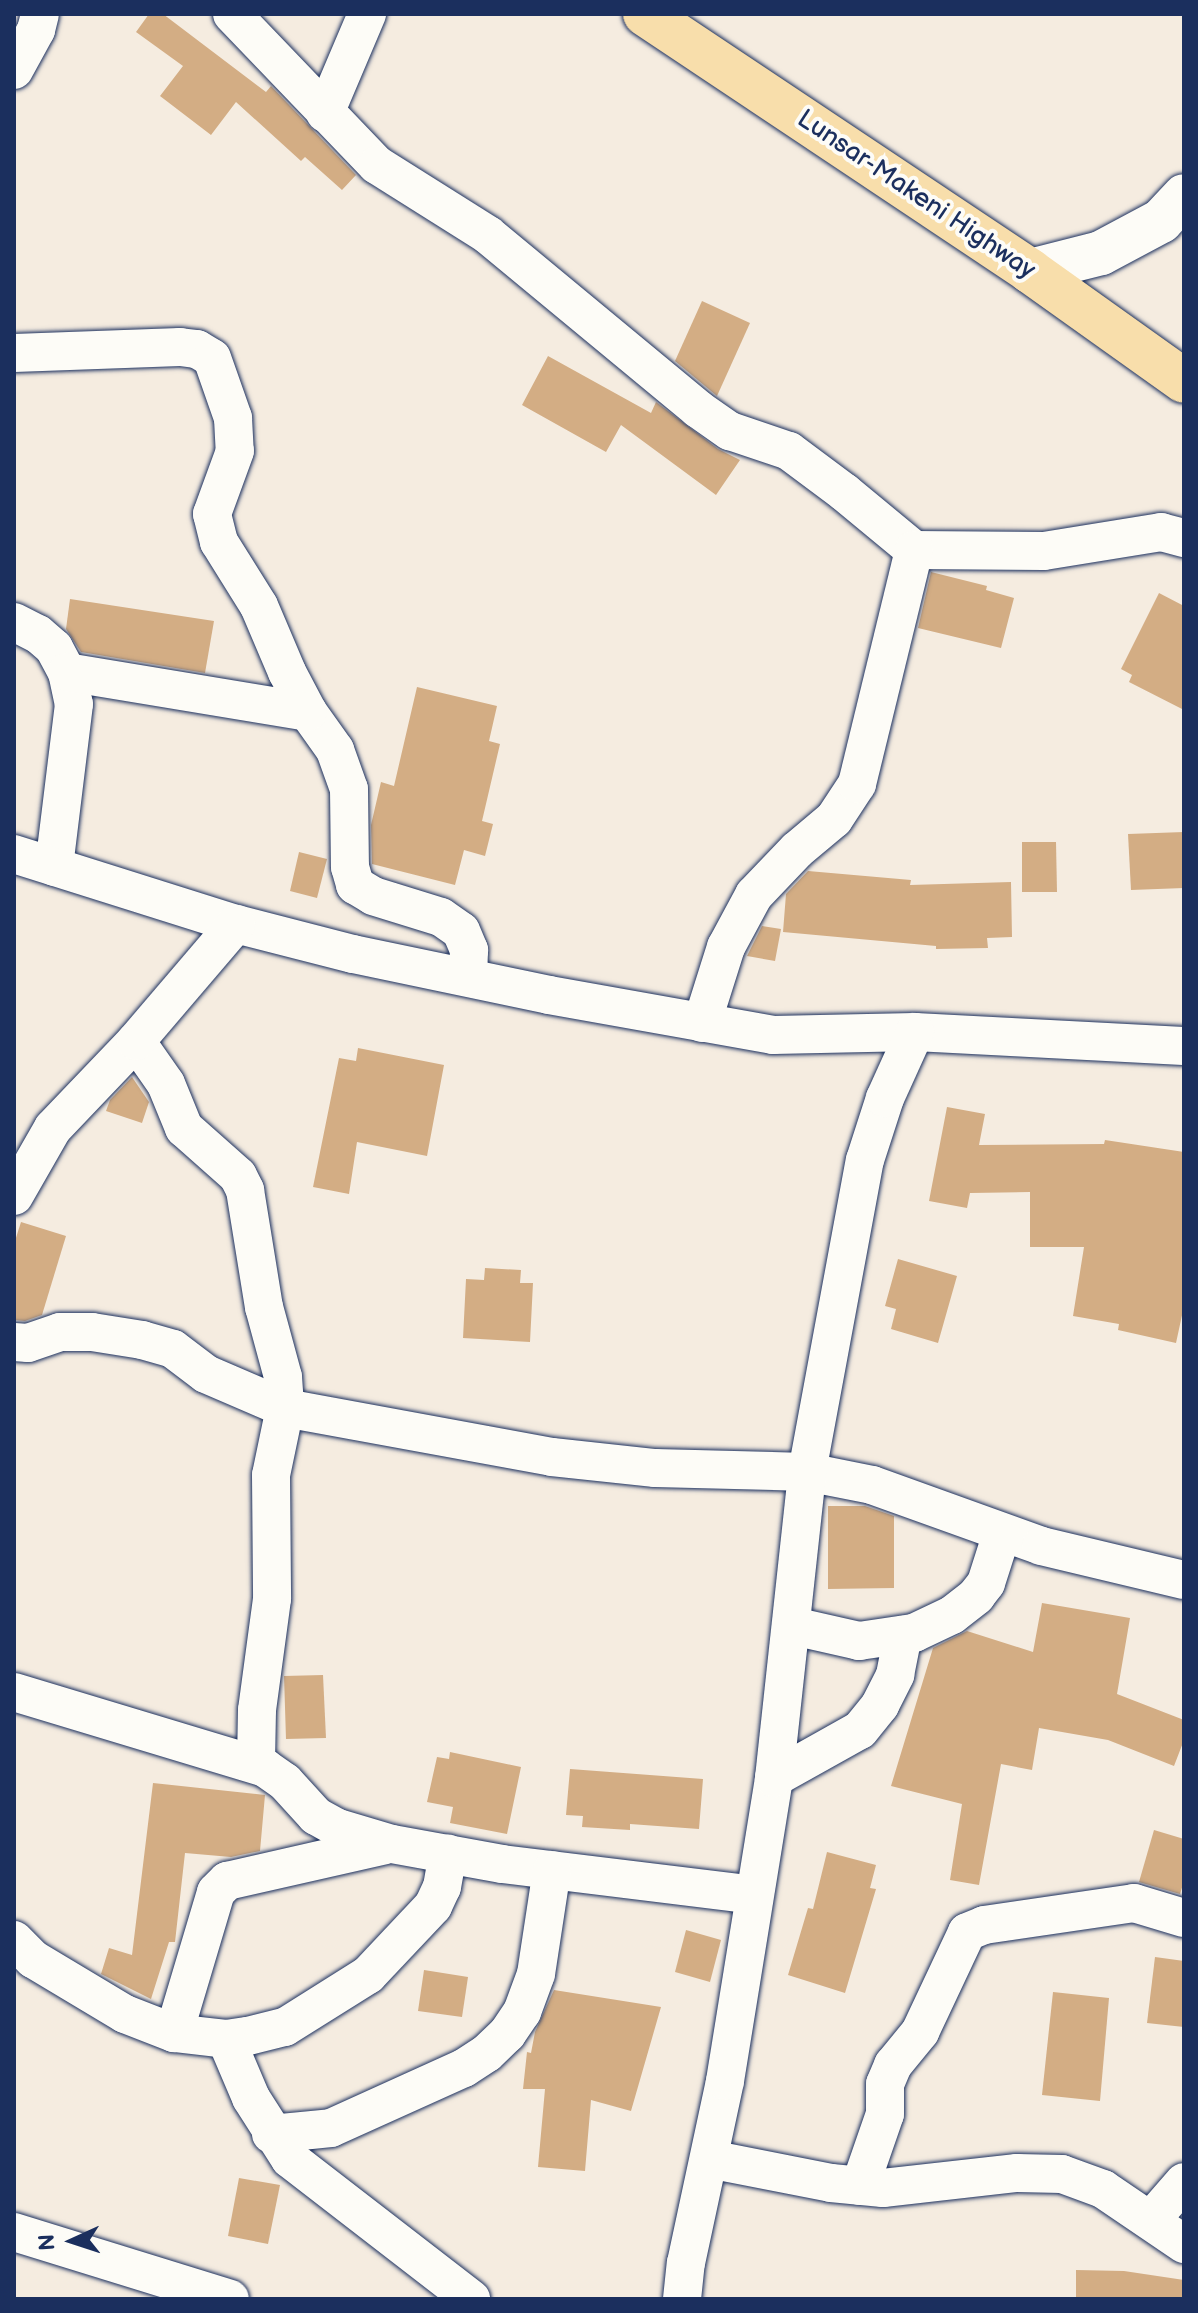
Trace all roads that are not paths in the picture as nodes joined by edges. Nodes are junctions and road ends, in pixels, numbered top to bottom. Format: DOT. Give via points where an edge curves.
graph roads {
  1 [pos="40,14"];
  2 [pos="232,14"];
  3 [pos="367,14"];
  4 [pos="645,14"];
  5 [pos="14,70"];
  6 [pos="325,113"];
  7 [pos="1184,196"];
  8 [pos="1030,271"];
  9 [pos="14,343"];
  10 [pos="14,353"];
  11 [pos="1184,381"];
  12 [pos="1184,538"];
  13 [pos="914,550"];
  14 [pos="14,622"];
  15 [pos="67,672"];
  16 [pos="308,712"];
  17 [pos="14,854"];
  18 [pos="54,867"];
  19 [pos="236,924"];
  20 [pos="468,977"];
  21 [pos="702,1023"];
  22 [pos="915,1032"];
  23 [pos="136,1041"];
  24 [pos="1184,1046"];
  25 [pos="14,1196"];
  26 [pos="14,1342"];
  27 [pos="285,1408"];
  28 [pos="807,1472"];
  29 [pos="1002,1533"];
  30 [pos="1183,1587"];
  31 [pos="793,1626"];
  32 [pos="903,1635"];
  33 [pos="14,1692"];
  34 [pos="256,1764"];
  35 [pos="774,1778"];
  36 [pos="392,1844"];
  37 [pos="448,1854"];
  38 [pos="552,1870"];
  39 [pos="754,1895"];
  40 [pos="1184,1918"];
  41 [pos="14,1940"];
  42 [pos="174,2033"];
  43 [pos="226,2039"];
  44 [pos="271,2134"];
  45 [pos="709,2159"];
  46 [pos="1184,2182"];
  47 [pos="860,2186"];
  48 [pos="1151,2220"];
  49 [pos="14,2232"];
  50 [pos="1184,2244"];
  51 [pos="211,2296"];
  52 [pos="471,2299"];
  53 [pos="682,2299"];
  1 -- 5 [label="street"];
  2 -- 6 [label="street"];
  3 -- 6 [label="street"];
  4 -- 8 [label="main road, Lunsar-Makeni Highway"];
  6 -- 13 [label="street" via="377,165 488,235 698,409 730,431 789,451"];
  7 -- 8 [label="main road" via="1161,221 1101,253"];
  8 -- 11 [label="main road, Lunsar-Makeni Highway"];
  9 -- 10 [label="street"];
  10 -- 16 [label="street" via="180,347 212,358 233,418 235,451 212,514 219,542 259,606"];
  12 -- 13 [label="street" via="1161,532 1044,551"];
  13 -- 21 [label="street" via="857,784 834,819 754,895 726,947"];
  14 -- 15 [label="street" via="54,648"];
  15 -- 16 [label="street"];
  15 -- 18 [label="street" via="74,704"];
  16 -- 20 [label="street" via="335,750 349,789 355,885 373,896 441,917 461,931 469,950"];
  17 -- 18 [label="street"];
  18 -- 19 [label="street"];
  19 -- 20 [label="street"];
  19 -- 23 [label="street"];
  20 -- 21 [label="street"];
  21 -- 22 [label="street" via="773,1035"];
  22 -- 24 [label="street"];
  22 -- 28 [label="street" via="865,1160"];
  23 -- 25 [label="street" via="53,1128"];
  23 -- 27 [label="street" via="166,1084 184,1128 238,1176 245,1190"];
  26 -- 27 [label="street" via="60,1332 142,1340 173,1349 206,1374"];
  27 -- 28 [label="street" via="552,1457 655,1468"];
  27 -- 34 [label="street" via="271,1475 272,1599 257,1710"];
  28 -- 29 [label="street" via="872,1485"];
  28 -- 31 [label="street"];
  29 -- 30 [label="street"];
  29 -- 32 [label="street" via="986,1583 976,1596 952,1615"];
  31 -- 32 [label="street" via="859,1641"];
  31 -- 35 [label="street"];
  32 -- 35 [label="street" via="895,1675 860,1730"];
  33 -- 34 [label="street"];
  34 -- 36 [label="street" via="285,1782 316,1816"];
  35 -- 39 [label="street"];
  36 -- 37 [label="street"];
  36 -- 42 [label="street" via="227,1881 216,1892"];
  37 -- 38 [label="street"];
  37 -- 43 [label="street" via="433,1906 368,1975 285,2027"];
  38 -- 39 [label="street"];
  38 -- 44 [label="street" via="536,1974 522,2012 497,2044 464,2068 331,2128"];
  39 -- 45 [label="street"];
  40 -- 47 [label="street" via="1134,1903 967,1932 920,2032 893,2065 885,2084 885,2114"];
  41 -- 42 [label="street" via="33,1959 125,2014"];
  42 -- 43 [label="street"];
  43 -- 44 [label="street"];
  44 -- 52 [label="street" via="290,2159"];
  45 -- 47 [label="street"];
  45 -- 53 [label="street"];
  46 -- 48 [label="street"];
  47 -- 48 [label="street" via="1062,2174 1103,2189"];
  48 -- 50 [label="street"];
  49 -- 51 [label="street"];
}
